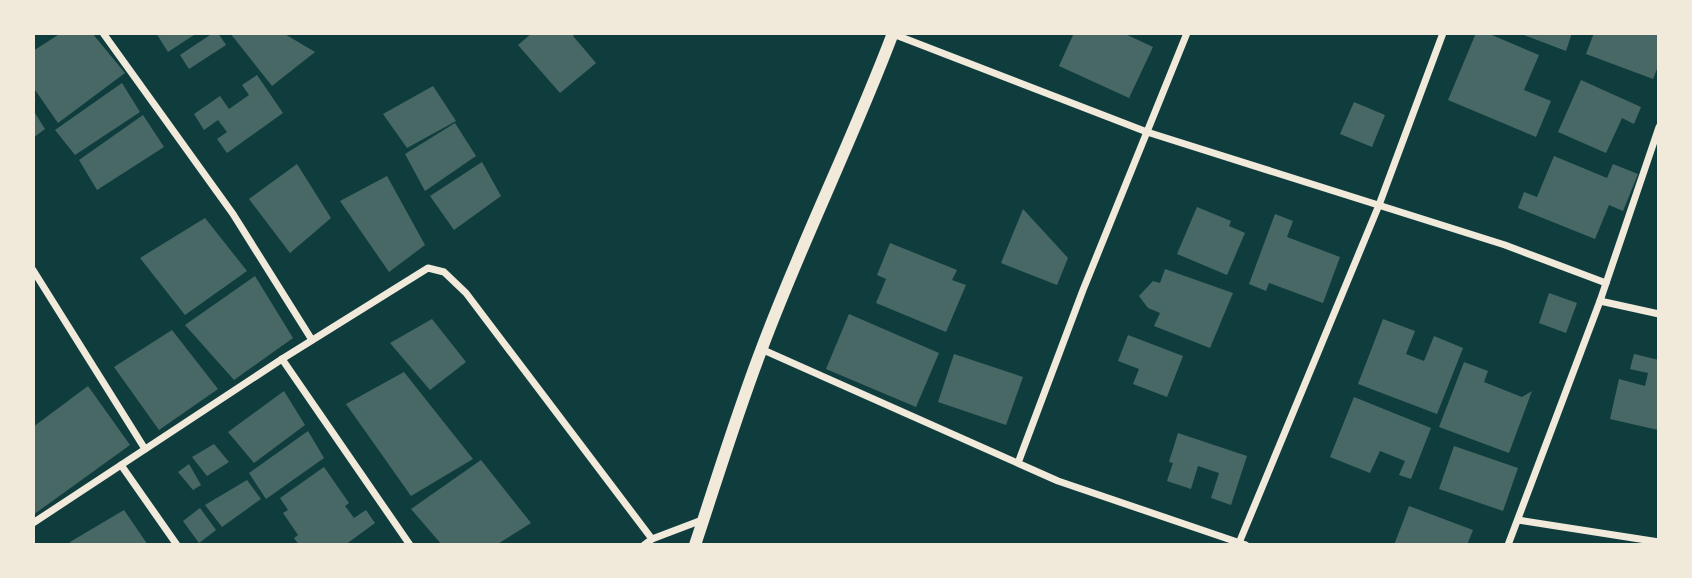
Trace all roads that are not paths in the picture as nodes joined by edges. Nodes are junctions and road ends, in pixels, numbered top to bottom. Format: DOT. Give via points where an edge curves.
graph roads {
  1 [pos="103,33"];
  2 [pos="1188,33"];
  3 [pos="1443,33"];
  4 [pos="893,34"];
  5 [pos="1659,127"];
  6 [pos="1147,132"];
  7 [pos="1379,205"];
  8 [pos="33,270"];
  9 [pos="1606,284"];
  10 [pos="1600,301"];
  11 [pos="1659,314"];
  12 [pos="312,340"];
  13 [pos="761,349"];
  14 [pos="282,359"];
  15 [pos="145,449"];
  16 [pos="1018,463"];
  17 [pos="121,465"];
  18 [pos="703,520"];
  19 [pos="1518,520"];
  20 [pos="33,523"];
  21 [pos="652,539"];
  22 [pos="1659,542"];
  23 [pos="1242,544"];
  24 [pos="177,545"];
  25 [pos="410,545"];
  26 [pos="644,545"];
  27 [pos="695,545"];
  28 [pos="1508,545"];
  1 -- 12 [label="street" via="233,214"];
  2 -- 6 [label="street"];
  3 -- 7 [label="street"];
  4 -- 6 [label="street"];
  4 -- 13 [label="street"];
  5 -- 9 [label="street"];
  6 -- 7 [label="street"];
  6 -- 16 [label="street"];
  7 -- 9 [label="street" via="1505,245"];
  7 -- 23 [label="street"];
  8 -- 15 [label="street"];
  9 -- 10 [label="street"];
  10 -- 11 [label="street"];
  10 -- 19 [label="street"];
  12 -- 14 [label="street"];
  12 -- 21 [label="street" via="423,270 444,272 466,293"];
  13 -- 16 [label="street"];
  13 -- 18 [label="street"];
  14 -- 15 [label="street"];
  14 -- 25 [label="street"];
  15 -- 17 [label="street"];
  16 -- 23 [label="street"];
  17 -- 20 [label="street"];
  17 -- 24 [label="street"];
  18 -- 21 [label="street"];
  18 -- 27 [label="street"];
  19 -- 22 [label="street"];
  19 -- 28 [label="street"];
  21 -- 26 [label="street"];
}
